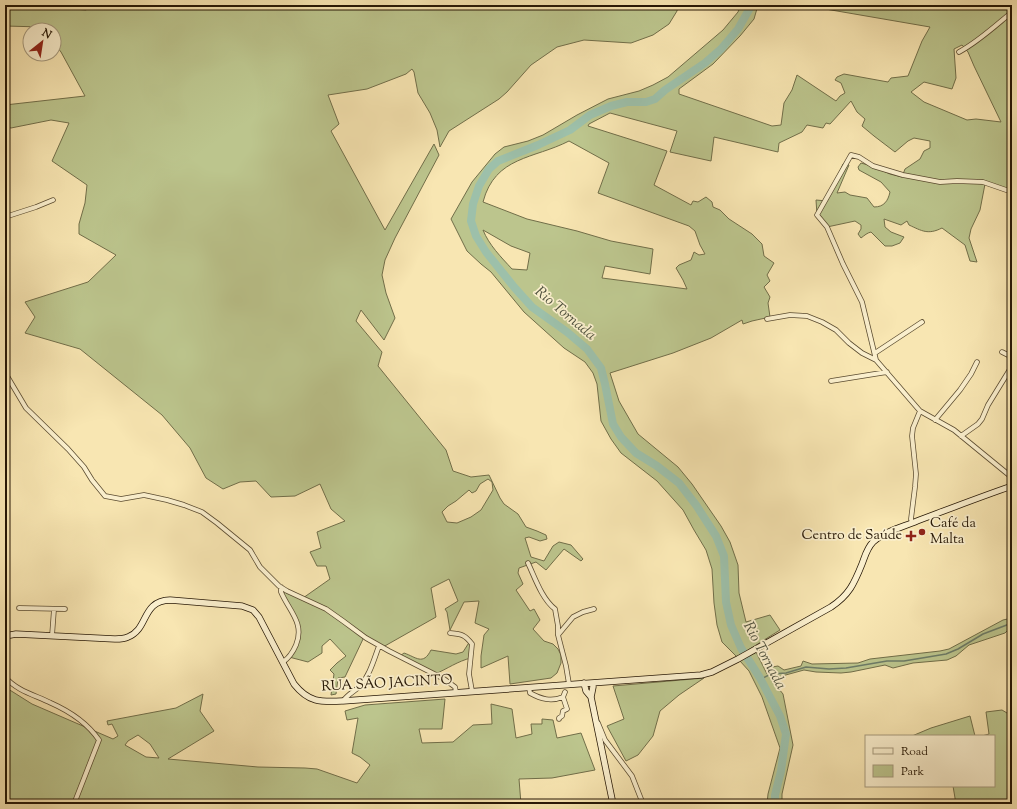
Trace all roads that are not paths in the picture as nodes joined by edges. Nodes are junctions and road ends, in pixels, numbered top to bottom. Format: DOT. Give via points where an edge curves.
graph roads {
  1 [pos="1012,12"];
  2 [pos="959,52"];
  3 [pos="1012,192"];
  4 [pos="53,200"];
  5 [pos="5,217"];
  6 [pos="767,319"];
  7 [pos="922,322"];
  8 [pos="1002,352"];
  9 [pos="875,353"];
  10 [pos="1012,357"];
  11 [pos="876,360"];
  12 [pos="977,362"];
  13 [pos="1012,366"];
  14 [pos="887,372"];
  15 [pos="5,375"];
  16 [pos="831,381"];
  17 [pos="920,411"];
  18 [pos="935,420"];
  19 [pos="961,436"];
  20 [pos="1012,482"];
  21 [pos="1012,486"];
  22 [pos="912,523"];
  23 [pos="528,563"];
  24 [pos="281,587"];
  25 [pos="18,608"];
  26 [pos="54,609"];
  27 [pos="65,609"];
  28 [pos="594,609"];
  29 [pos="450,634"];
  30 [pos="558,634"];
  31 [pos="5,636"];
  32 [pos="52,636"];
  33 [pos="379,646"];
  34 [pos="282,662"];
  35 [pos="5,677"];
  36 [pos="584,683"];
  37 [pos="593,683"];
  38 [pos="569,684"];
  39 [pos="529,687"];
  40 [pos="472,691"];
  41 [pos="456,692"];
  42 [pos="565,692"];
  43 [pos="563,697"];
  44 [pos="590,697"];
  45 [pos="344,701"];
  46 [pos="559,719"];
  47 [pos="595,722"];
  48 [pos="74,804"];
  49 [pos="613,804"];
  50 [pos="643,804"];
  1 -- 2 [label="street"];
  3 -- 9 [label="street" via="983,182 940,182 903,175 873,166 851,155 818,215 827,227 842,264 862,302"];
  4 -- 5 [label="street"];
  6 -- 11 [label="street" via="790,315 807,316 836,330 862,353"];
  7 -- 9 [label="street"];
  8 -- 10 [label="street"];
  9 -- 11 [label="street"];
  11 -- 14 [label="street"];
  12 -- 18 [label="street" via="960,390"];
  13 -- 19 [label="street" via="982,419"];
  14 -- 16 [label="street"];
  14 -- 17 [label="street"];
  15 -- 24 [label="street" via="26,408 68,449 104,496 121,499 144,495 202,512 250,550 260,567"];
  17 -- 18 [label="street"];
  17 -- 22 [label="street" via="912,436 916,474"];
  18 -- 19 [label="street"];
  19 -- 20 [label="street" via="1009,475"];
  21 -- 22 [label="main road, RUA SÃO JACINTO"];
  22 -- 37 [label="main road, RUA SÃO JACINTO" via="883,535 871,544 854,584 839,602 738,659 712,672 701,674"];
  23 -- 30 [label="street" via="550,605 555,609"];
  24 -- 33 [label="street" via="326,609"];
  24 -- 34 [label="street" via="299,630 294,649"];
  25 -- 26 [label="street"];
  26 -- 27 [label="street"];
  26 -- 32 [label="street"];
  28 -- 30 [label="street" via="573,617"];
  29 -- 40 [label="street" via="466,636 472,644 469,674"];
  30 -- 38 [label="street"];
  31 -- 32 [label="main road, RUA SÃO JACINTO"];
  32 -- 34 [label="main road, RUA SÃO JACINTO" via="128,638 138,629 150,609 162,601 242,606 256,613"];
  33 -- 41 [label="street" via="444,679 455,687"];
  33 -- 45 [label="street" via="367,677 359,687 346,696"];
  34 -- 45 [label="main road, RUA SÃO JACINTO" via="294,684 308,697 324,701"];
  35 -- 48 [label="street" via="21,690 76,717 99,740"];
  36 -- 37 [label="main road, RUA SÃO JACINTO"];
  36 -- 38 [label="main road, RUA SÃO JACINTO"];
  36 -- 44 [label="main road"];
  37 -- 44 [label="main road"];
  38 -- 39 [label="main road, RUA SÃO JACINTO"];
  39 -- 40 [label="main road, RUA SÃO JACINTO"];
  39 -- 43 [label="street" via="530,693 537,697 548,700"];
  40 -- 41 [label="main road, RUA SÃO JACINTO"];
  41 -- 45 [label="main road, RUA SÃO JACINTO"];
  42 -- 43 [label="street"];
  43 -- 46 [label="street" via="567,710 563,711"];
  44 -- 47 [label="main road"];
  47 -- 49 [label="main road"];
  47 -- 50 [label="street" via="600,725 606,740 632,776"];
}
